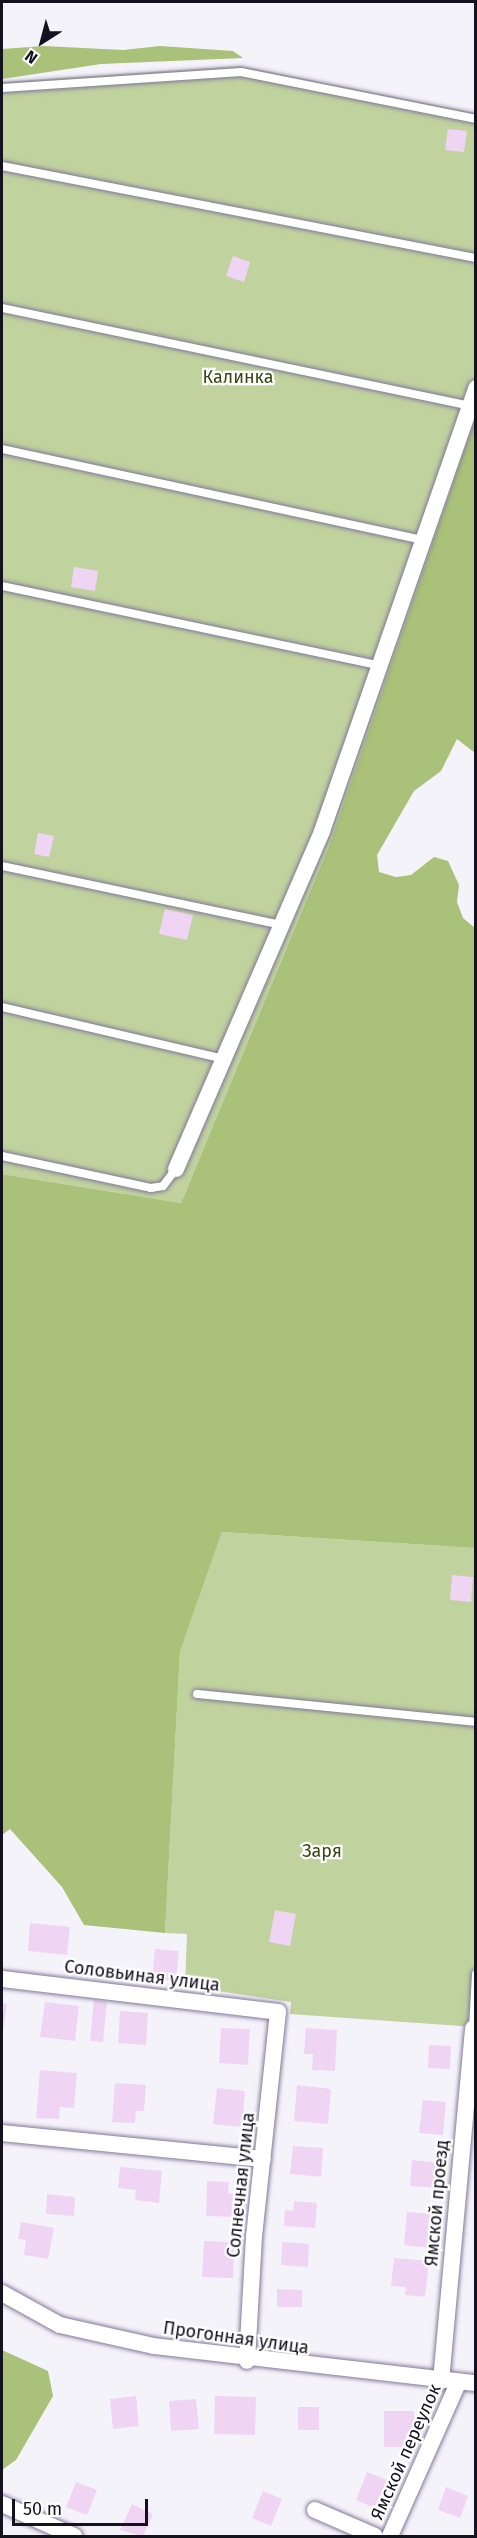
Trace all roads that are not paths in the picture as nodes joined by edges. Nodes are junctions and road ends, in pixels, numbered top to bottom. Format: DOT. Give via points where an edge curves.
graph roads {
  1 [pos="2,88"];
  2 [pos="476,118"];
  3 [pos="2,166"];
  4 [pos="476,258"];
  5 [pos="2,308"];
  6 [pos="476,388"];
  7 [pos="470,405"];
  8 [pos="2,449"];
  9 [pos="426,541"];
  10 [pos="2,586"];
  11 [pos="381,666"];
  12 [pos="2,866"];
  13 [pos="282,925"];
  14 [pos="2,1007"];
  15 [pos="224,1059"];
  16 [pos="2,1156"];
  17 [pos="176,1169"];
  18 [pos="197,1694"];
  19 [pos="476,1722"];
  20 [pos="476,1974"];
  21 [pos="2,1979"];
  22 [pos="278,2012"];
  23 [pos="473,2028"];
  24 [pos="2,2133"];
  25 [pos="262,2159"];
  26 [pos="2,2293"];
  27 [pos="247,2361"];
  28 [pos="441,2381"];
  29 [pos="458,2382"];
  30 [pos="476,2383"];
  31 [pos="2,2504"];
  32 [pos="315,2510"];
  33 [pos="74,2536"];
  34 [pos="375,2536"];
  35 [pos="390,2536"];
  1 -- 2 [label="lane" via="241,72"];
  3 -- 4 [label="lane"];
  5 -- 7 [label="lane"];
  6 -- 7 [label="street"];
  7 -- 9 [label="street"];
  8 -- 9 [label="lane"];
  9 -- 11 [label="street"];
  10 -- 11 [label="lane"];
  11 -- 13 [label="street" via="322,831"];
  12 -- 13 [label="lane"];
  13 -- 15 [label="street"];
  14 -- 15 [label="lane"];
  15 -- 17 [label="street"];
  16 -- 17 [label="lane" via="151,1188 163,1186"];
  18 -- 19 [label="lane"];
  20 -- 23 [label="lane"];
  21 -- 22 [label="street, Соловьиная улица"];
  22 -- 25 [label="street, Солнечная улица"];
  23 -- 28 [label="street, Ямской проезд"];
  24 -- 25 [label="street"];
  25 -- 27 [label="street, Солнечная улица"];
  26 -- 27 [label="street, Прогонная улица" via="60,2325"];
  27 -- 28 [label="street, Прогонная улица"];
  28 -- 29 [label="street, Прогонная улица"];
  29 -- 30 [label="street, Прогонная улица"];
  29 -- 35 [label="street, Ямской переулок"];
  31 -- 33 [label="street"];
  32 -- 34 [label="street"];
}
